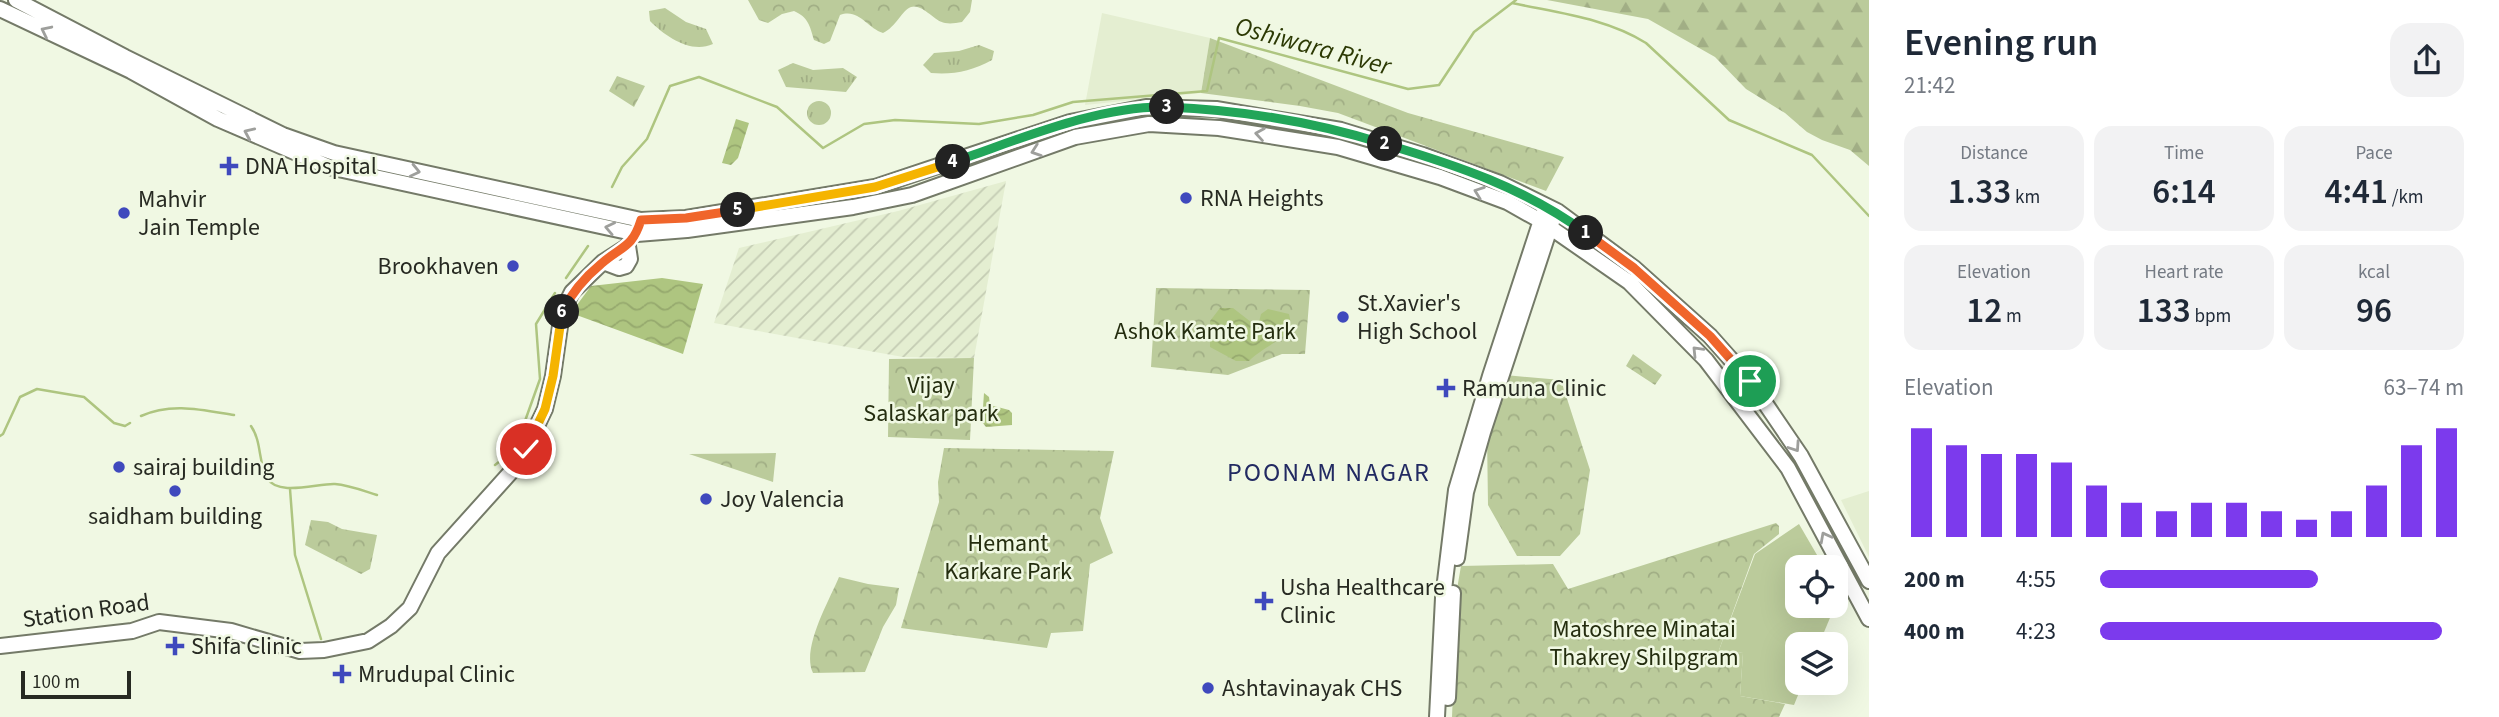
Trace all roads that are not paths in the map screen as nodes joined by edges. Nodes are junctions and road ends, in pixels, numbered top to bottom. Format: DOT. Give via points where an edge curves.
graph roads {
  1 [pos="16,0"];
  2 [pos="0,9"];
  3 [pos="1551,209"];
  4 [pos="1545,224"];
  5 [pos="639,227"];
  6 [pos="1869,581"];
  7 [pos="1869,619"];
  8 [pos="0,646"];
  9 [pos="1437,717"];
  10 [pos="1447,717"];
  1 -- 5 [label="main road, one-way" via="284,135 334,153"];
  5 -- 2 [label="main road, one-way" via="329,167 218,119"];
  3 -- 4 [label="main road"];
  3 -- 5 [label="main road" via="1484,177 1341,130 1216,109 1146,107 1070,122 875,187"];
  3 -- 6 [label="main road, one-way" via="1634,268 1710,336 1750,381 1801,456"];
  4 -- 5 [label="main road, one-way" via="1507,202 1440,177 1338,147 1213,127 1149,124 1075,137 912,195 867,205 687,230"];
  7 -- 4 [label="main road, one-way" via="1788,468 1706,360 1629,282"];
  4 -- 9 [label="main road" via="1455,490"];
  4 -- 10 [label="main road" via="1466,492 1454,580"];
  5 -- 8 [label="main road, Station Road" via="628,246 603,262 572,292 562,312 545,409 526,449 438,553 410,608 391,626 345,647 300,651 231,631 159,622 132,631"];
}
